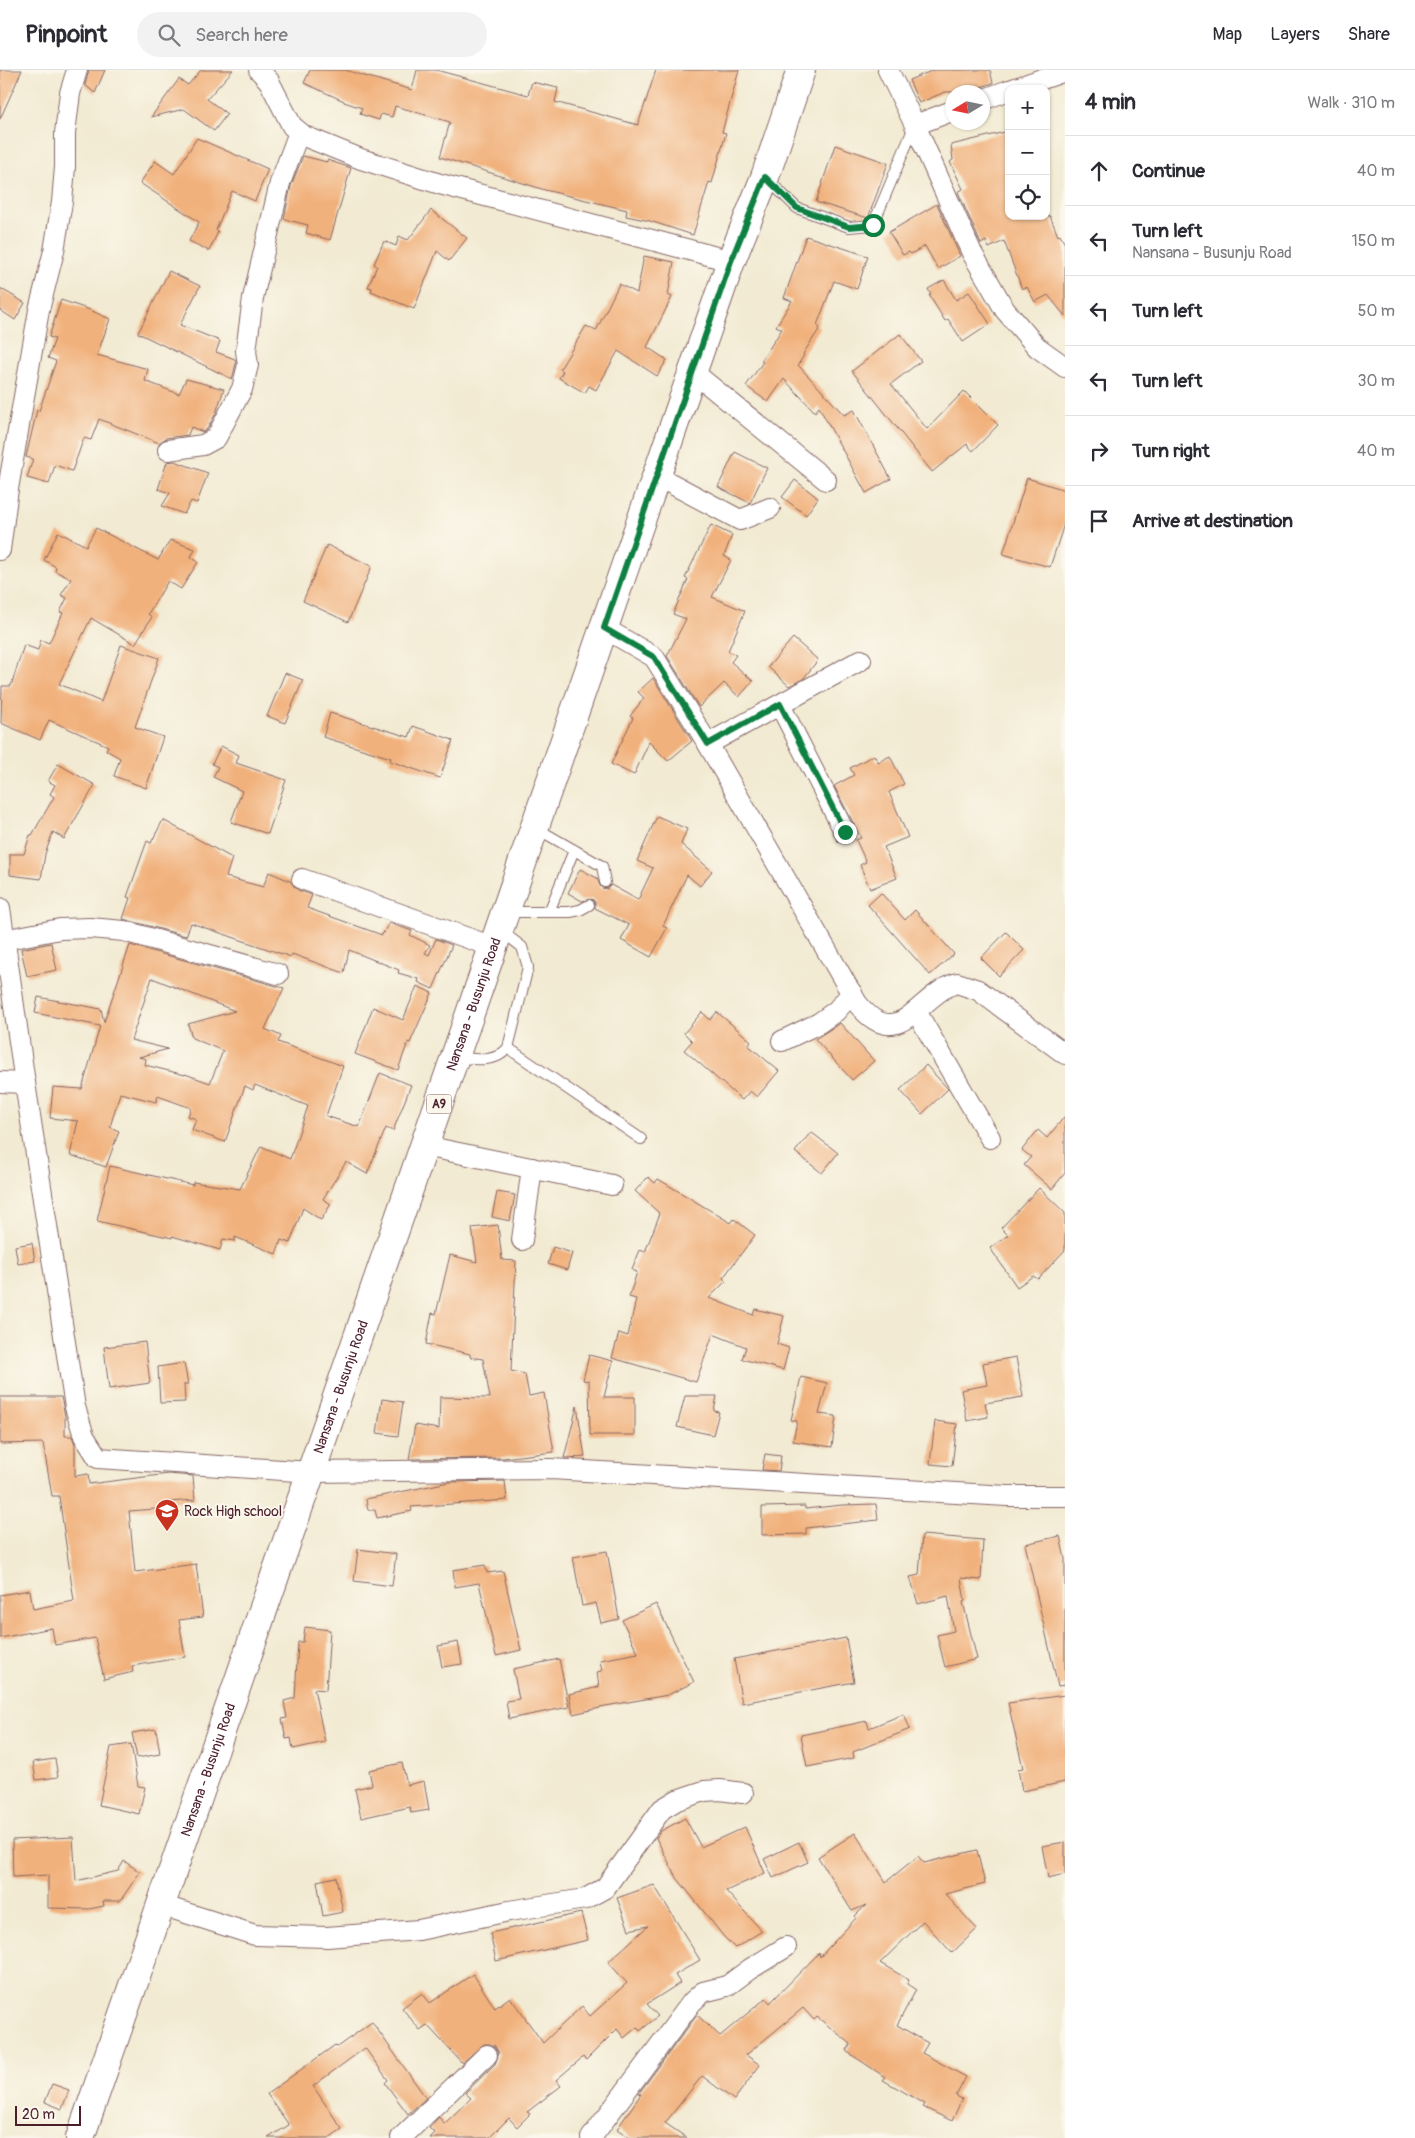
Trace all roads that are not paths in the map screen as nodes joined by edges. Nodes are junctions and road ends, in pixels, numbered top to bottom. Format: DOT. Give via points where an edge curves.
graph roads {
  1 [pos="77,70"];
  2 [pos="259,70"];
  3 [pos="801,70"];
  4 [pos="888,70"];
  5 [pos="1065,72"];
  6 [pos="1025,85"];
  7 [pos="1005,91"];
  8 [pos="990,97"];
  9 [pos="945,114"];
  10 [pos="915,125"];
  11 [pos="299,132"];
  12 [pos="765,177"];
  13 [pos="731,261"];
  14 [pos="1065,367"];
  15 [pos="693,372"];
  16 [pos="168,450"];
  17 [pos="657,476"];
  18 [pos="826,480"];
  19 [pos="770,508"];
  20 [pos="0,550"];
  21 [pos="604,628"];
  22 [pos="861,660"];
  23 [pos="780,704"];
  24 [pos="708,744"];
  25 [pos="535,828"];
  26 [pos="845,832"];
  27 [pos="574,850"];
  28 [pos="302,879"];
  29 [pos="605,882"];
  30 [pos="589,905"];
  31 [pos="0,908"];
  32 [pos="549,912"];
  33 [pos="499,930"];
  34 [pos="3,940"];
  35 [pos="278,974"];
  36 [pos="852,993"];
  37 [pos="916,1011"];
  38 [pos="782,1041"];
  39 [pos="508,1048"];
  40 [pos="1065,1054"];
  41 [pos="456,1057"];
  42 [pos="0,1082"];
  43 [pos="25,1083"];
  44 [pos="990,1138"];
  45 [pos="641,1139"];
  46 [pos="425,1146"];
  47 [pos="532,1168"];
  48 [pos="612,1185"];
  49 [pos="522,1240"];
  50 [pos="312,1472"];
  51 [pos="1065,1496"];
  52 [pos="743,1793"];
  53 [pos="161,1905"];
  54 [pos="786,1947"];
  55 [pos="488,2055"];
  56 [pos="80,2138"];
  57 [pos="401,2138"];
  58 [pos="591,2138"];
  1 -- 20 [label="street" via="66,125 62,202 39,310"];
  2 -- 11 [label="street" via="269,82 292,126"];
  3 -- 12 [label="main road, Nansana - Busunju Road / A9"];
  4 -- 10 [label="street"];
  5 -- 6 [label="street"];
  7 -- 8 [label="street"];
  9 -- 10 [label="street"];
  10 -- 12 [label="lane" via="873,225 849,227 797,208"];
  10 -- 14 [label="street" via="972,253 1005,310 1037,347"];
  11 -- 13 [label="street" via="361,158 440,184"];
  11 -- 16 [label="street" via="280,183 253,298 246,351 248,365 242,390 216,438 203,445"];
  12 -- 13 [label="main road, Nansana - Busunju Road / A9"];
  13 -- 15 [label="main road, Nansana - Busunju Road / A9"];
  15 -- 17 [label="main road, Nansana - Busunju Road / A9"];
  15 -- 18 [label="street"];
  17 -- 19 [label="street" via="740,520"];
  17 -- 21 [label="main road, Nansana - Busunju Road / A9"];
  21 -- 24 [label="street" via="654,657"];
  21 -- 25 [label="main road, Nansana - Busunju Road / A9"];
  22 -- 23 [label="street"];
  23 -- 24 [label="street"];
  23 -- 26 [label="street"];
  24 -- 36 [label="street"];
  25 -- 27 [label="lane"];
  25 -- 33 [label="main road, Nansana - Busunju Road / A9"];
  27 -- 29 [label="lane" via="602,866"];
  27 -- 32 [label="lane"];
  28 -- 33 [label="street"];
  30 -- 32 [label="lane" via="570,912"];
  31 -- 34 [label="street"];
  32 -- 33 [label="lane"];
  33 -- 39 [label="lane" via="522,948 528,967"];
  33 -- 41 [label="main road, Nansana - Busunju Road / A9"];
  34 -- 35 [label="street" via="60,929 124,931"];
  34 -- 43 [label="street"];
  36 -- 37 [label="street" via="864,1012 885,1024 908,1019"];
  36 -- 38 [label="street" via="836,1012"];
  37 -- 40 [label="street" via="947,986 957,983 968,985"];
  37 -- 44 [label="street"];
  39 -- 41 [label="lane" via="490,1060"];
  39 -- 45 [label="lane"];
  41 -- 46 [label="main road, Nansana - Busunju Road / A9"];
  42 -- 43 [label="street"];
  43 -- 50 [label="street" via="75,1407 84,1436 98,1458"];
  46 -- 47 [label="street"];
  46 -- 50 [label="main road, Nansana - Busunju Road / A9"];
  47 -- 48 [label="street"];
  47 -- 49 [label="street"];
  50 -- 51 [label="street" via="551,1470 1007,1496"];
  50 -- 53 [label="main road, Nansana - Busunju Road / A9"];
  52 -- 53 [label="street" via="704,1792 677,1800 662,1809 605,1888 585,1899 418,1930 327,1937 255,1935"];
  53 -- 56 [label="main road, Nansana - Busunju Road / A9"];
  54 -- 58 [label="street" via="727,1986 704,1992 692,2002"];
  55 -- 57 [label="street"];
}
